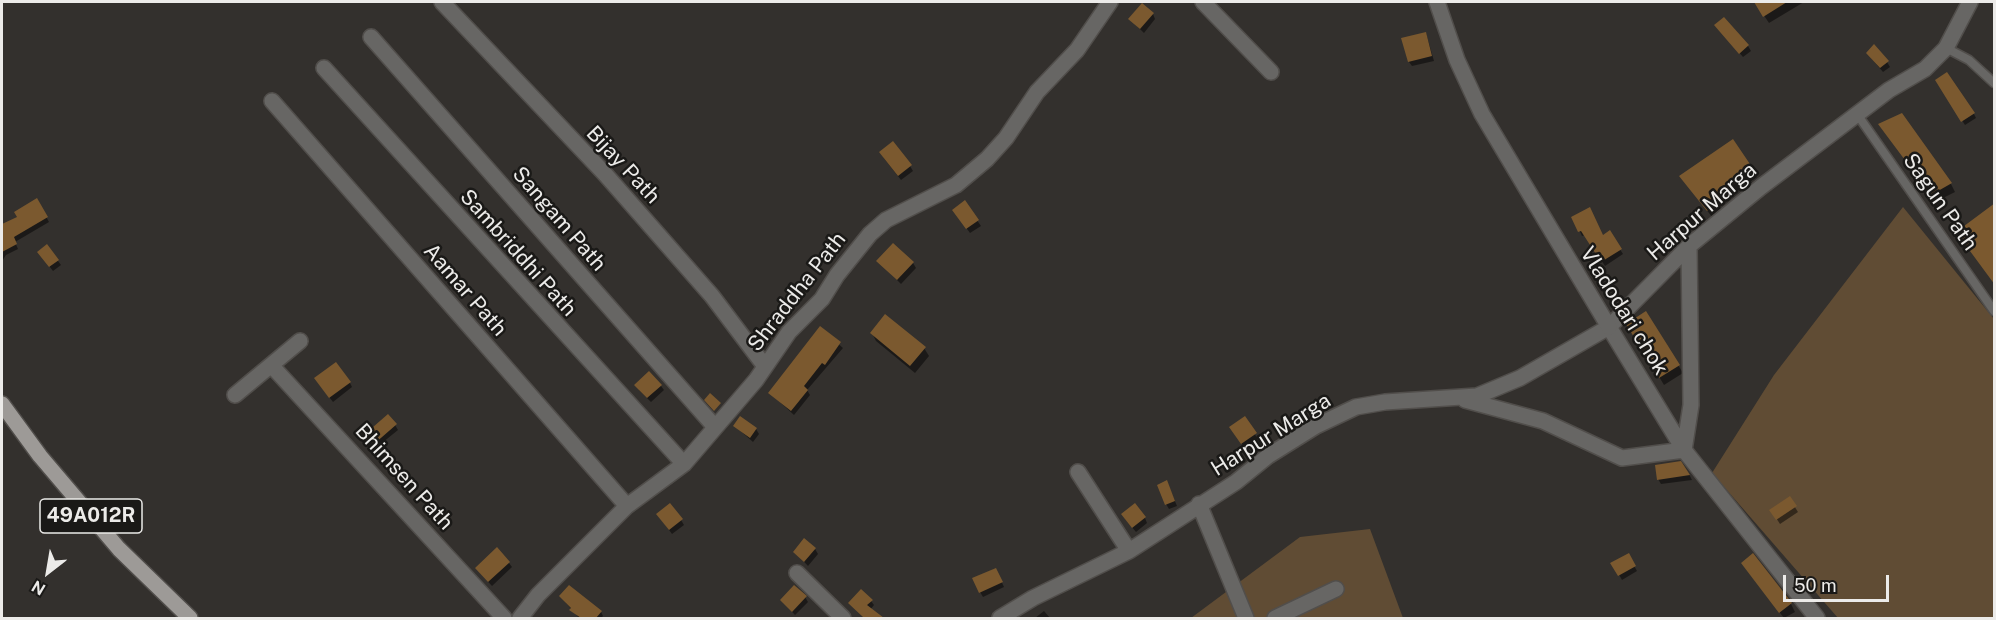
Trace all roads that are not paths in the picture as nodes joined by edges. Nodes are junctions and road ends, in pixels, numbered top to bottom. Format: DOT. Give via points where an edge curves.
graph roads {
  1 [pos="442,2"];
  2 [pos="1110,2"];
  3 [pos="1203,2"];
  4 [pos="1437,2"];
  5 [pos="1970,2"];
  6 [pos="371,38"];
  7 [pos="1946,48"];
  8 [pos="324,68"];
  9 [pos="1271,72"];
  10 [pos="1995,83"];
  11 [pos="272,101"];
  12 [pos="1857,114"];
  13 [pos="1689,246"];
  14 [pos="1995,311"];
  15 [pos="1609,327"];
  16 [pos="300,341"];
  17 [pos="271,365"];
  18 [pos="764,365"];
  19 [pos="235,395"];
  20 [pos="1456,398"];
  21 [pos="2,404"];
  22 [pos="716,428"];
  23 [pos="1684,450"];
  24 [pos="684,464"];
  25 [pos="1078,472"];
  26 [pos="1199,504"];
  27 [pos="627,506"];
  28 [pos="1130,551"];
  29 [pos="797,573"];
  30 [pos="1336,589"];
  31 [pos="190,618"];
  32 [pos="504,618"];
  33 [pos="520,618"];
  34 [pos="843,618"];
  35 [pos="1000,618"];
  36 [pos="1246,618"];
  37 [pos="1275,618"];
  38 [pos="1817,618"];
  1 -- 18 [label="street, Bijay Path" via="612,183 712,296"];
  2 -- 18 [label="street, Shraddha Path" via="1077,50 1037,92 987,159 956,185 886,220 870,234 822,299 789,332"];
  3 -- 9 [label="street"];
  4 -- 15 [label="street, Vladodari chok" via="1456,60 1482,114"];
  5 -- 7 [label="street, Harpur Marga"];
  6 -- 22 [label="street, Sangam Path"];
  7 -- 10 [label="lane" via="1969,60"];
  7 -- 12 [label="street, Harpur Marga" via="1925,69"];
  8 -- 24 [label="street, Sambriddhi Path"];
  11 -- 27 [label="street, Aamar Path"];
  12 -- 13 [label="street, Harpur Marga"];
  12 -- 14 [label="lane, Sagun Path"];
  13 -- 15 [label="street, Harpur Marga"];
  13 -- 23 [label="street" via="1691,405"];
  15 -- 20 [label="street, Harpur Marga" via="1520,378 1477,396"];
  15 -- 23 [label="street, Vladodari chok"];
  16 -- 17 [label="street"];
  17 -- 19 [label="street"];
  17 -- 32 [label="street, Bhimsen Path"];
  18 -- 22 [label="street, Shraddha Path"];
  20 -- 23 [label="street" via="1543,421 1622,458"];
  20 -- 26 [label="street, Harpur Marga" via="1356,407 1316,426"];
  21 -- 31 [label="main road, 49A012R" via="40,456 119,549"];
  22 -- 24 [label="street, Shraddha Path"];
  23 -- 38 [label="street, Vladodari chok"];
  24 -- 27 [label="street, Shraddha Path"];
  25 -- 28 [label="street"];
  26 -- 28 [label="street, Harpur Marga"];
  26 -- 36 [label="street"];
  27 -- 33 [label="street, Shraddha Path"];
  28 -- 35 [label="street, Harpur Marga"];
  29 -- 34 [label="street"];
  30 -- 37 [label="street"];
}
